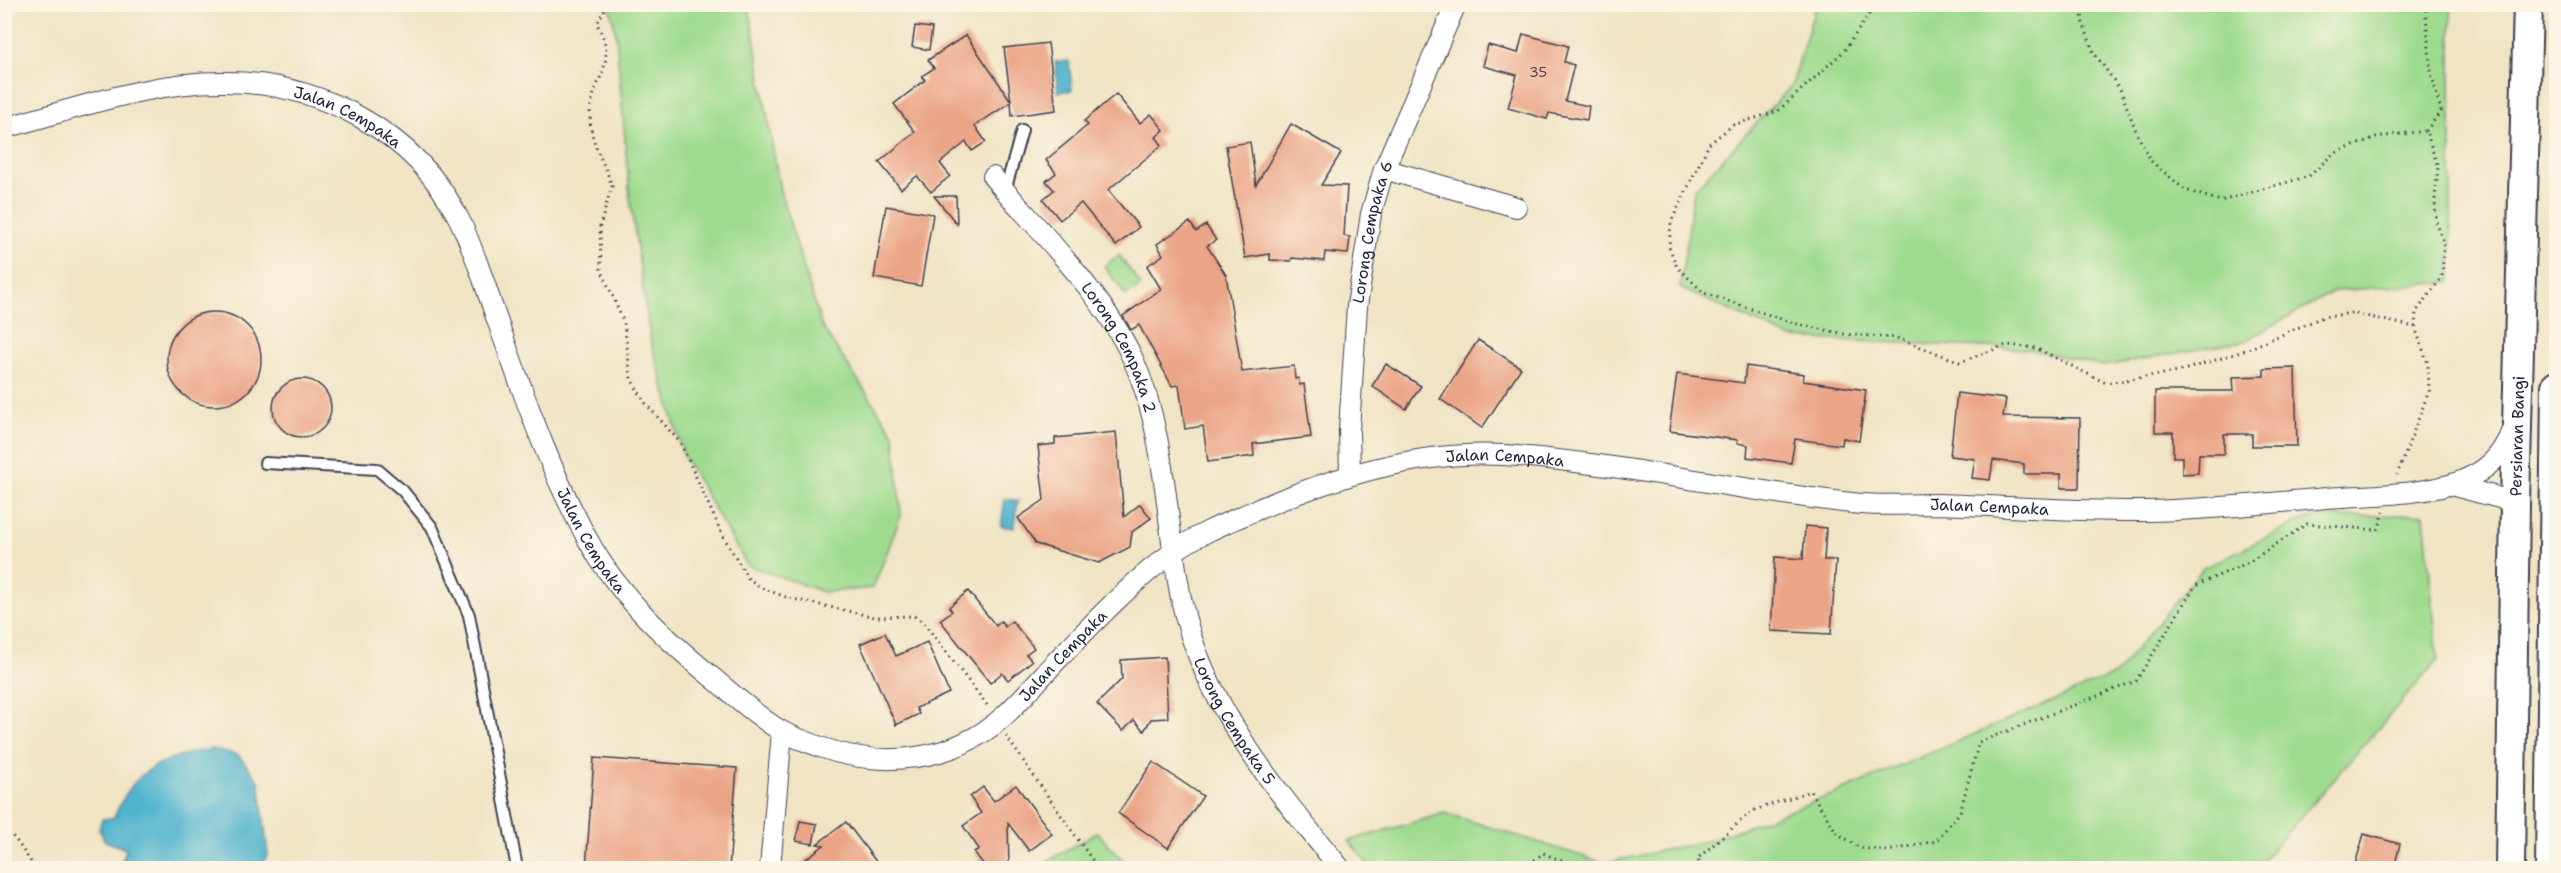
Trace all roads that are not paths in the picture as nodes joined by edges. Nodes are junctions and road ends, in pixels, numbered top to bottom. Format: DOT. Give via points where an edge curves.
graph roads {
  1 [pos="1456,4"];
  2 [pos="2528,4"];
  3 [pos="4,128"];
  4 [pos="1023,130"];
  5 [pos="1384,169"];
  6 [pos="999,184"];
  7 [pos="1516,207"];
  8 [pos="2556,386"];
  9 [pos="2519,404"];
  10 [pos="265,463"];
  11 [pos="1350,474"];
  12 [pos="2451,485"];
  13 [pos="2516,502"];
  14 [pos="1172,552"];
  15 [pos="782,732"];
  16 [pos="517,868"];
  17 [pos="770,868"];
  18 [pos="1340,868"];
  19 [pos="2510,868"];
  20 [pos="2550,868"];
  1 -- 5 [label="street, Lorong Cempaka 6"];
  2 -- 9 [label="main road, Persiaran Bangi"];
  3 -- 15 [label="street, Jalan Cempaka" via="134,93 190,82 234,81 280,86 328,100 380,130 416,158 457,214 560,483 589,543 651,622 690,660"];
  4 -- 6 [label="lane"];
  5 -- 7 [label="street"];
  5 -- 11 [label="street, Lorong Cempaka 6" via="1371,214 1357,306"];
  6 -- 14 [label="street, Lorong Cempaka 2" via="1113,320 1134,361 1157,441"];
  8 -- 20 [label="main road"];
  9 -- 12 [label="street, Jalan Cempaka" via="2503,451 2480,471"];
  9 -- 13 [label="main road, Persiaran Bangi"];
  10 -- 16 [label="lane" via="377,469 403,491 432,527 469,615"];
  11 -- 12 [label="street, Jalan Cempaka" via="1451,456 1498,455 1581,463 1870,505 2043,510 2154,511"];
  11 -- 14 [label="street, Jalan Cempaka" via="1206,532"];
  12 -- 13 [label="street, Jalan Cempaka"];
  13 -- 19 [label="main road, Persiaran Bangi"];
  14 -- 15 [label="street, Jalan Cempaka" via="1104,613 997,724 955,748 910,758 870,760"];
  14 -- 18 [label="street, Lorong Cempaka 5" via="1199,657 1219,700 1248,749"];
  15 -- 17 [label="street"];
}
